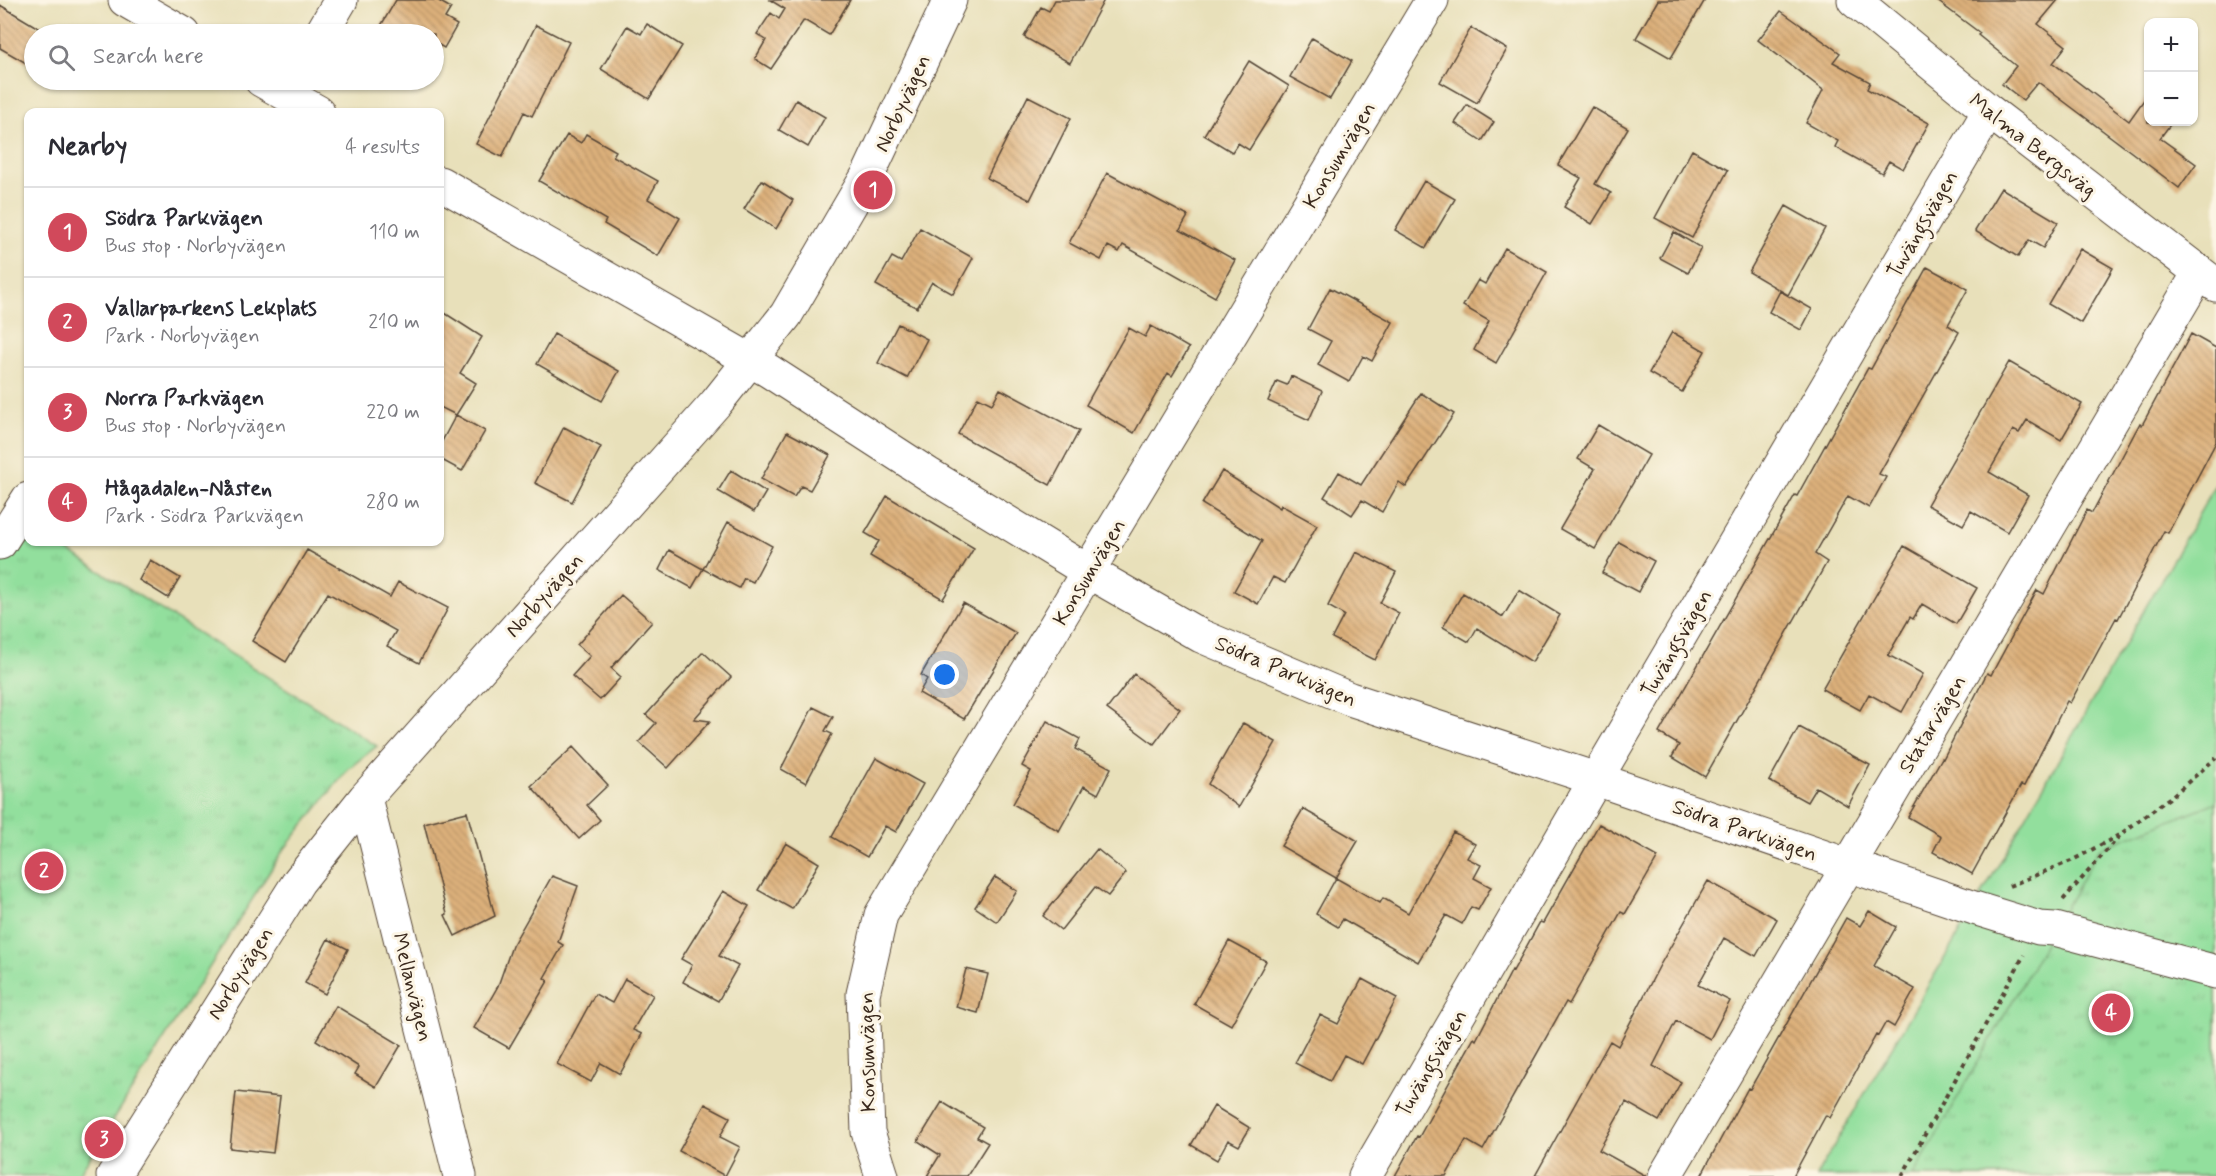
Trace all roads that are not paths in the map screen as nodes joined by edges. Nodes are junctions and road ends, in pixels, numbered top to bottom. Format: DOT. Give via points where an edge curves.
graph roads {
  1 [pos="125,0"];
  2 [pos="341,0"];
  3 [pos="950,0"];
  4 [pos="1432,0"];
  5 [pos="1854,0"];
  6 [pos="167,24"];
  7 [pos="327,24"];
  8 [pos="280,92"];
  9 [pos="310,108"];
  10 [pos="1989,111"];
  11 [pos="444,185"];
  12 [pos="2208,279"];
  13 [pos="751,361"];
  14 [pos="24,505"];
  15 [pos="0,543"];
  16 [pos="1089,572"];
  17 [pos="1596,779"];
  18 [pos="364,798"];
  19 [pos="1849,866"];
  20 [pos="2216,972"];
  21 [pos="113,1176"];
  22 [pos="460,1176"];
  23 [pos="882,1176"];
  24 [pos="1365,1176"];
  25 [pos="1665,1176"];
  1 -- 6 [label="street"];
  2 -- 7 [label="street"];
  3 -- 13 [label="street, Norbyvägen" via="869,173 786,315"];
  4 -- 16 [label="street, Konsumvägen"];
  5 -- 10 [label="street, Malma Bergsväg"];
  8 -- 9 [label="street"];
  10 -- 12 [label="street, Malma Bergsväg"];
  10 -- 17 [label="street, Tuvängsvägen"];
  11 -- 13 [label="street, Södra Parkvägen"];
  12 -- 19 [label="street, Statarvägen"];
  13 -- 16 [label="street, Södra Parkvägen"];
  13 -- 18 [label="street, Norbyvägen"];
  14 -- 15 [label="street"];
  16 -- 17 [label="street, Södra Parkvägen" via="1201,636 1350,699"];
  16 -- 23 [label="street, Konsumvägen" via="881,915 863,994 868,1132"];
  17 -- 19 [label="street, Södra Parkvägen"];
  17 -- 24 [label="street, Tuvängsvägen"];
  18 -- 21 [label="street, Norbyvägen" via="299,881"];
  18 -- 22 [label="street, Mellanvägen"];
  19 -- 20 [label="street, Södra Parkvägen" via="2039,928"];
  19 -- 25 [label="street, Statarvägen"];
}
